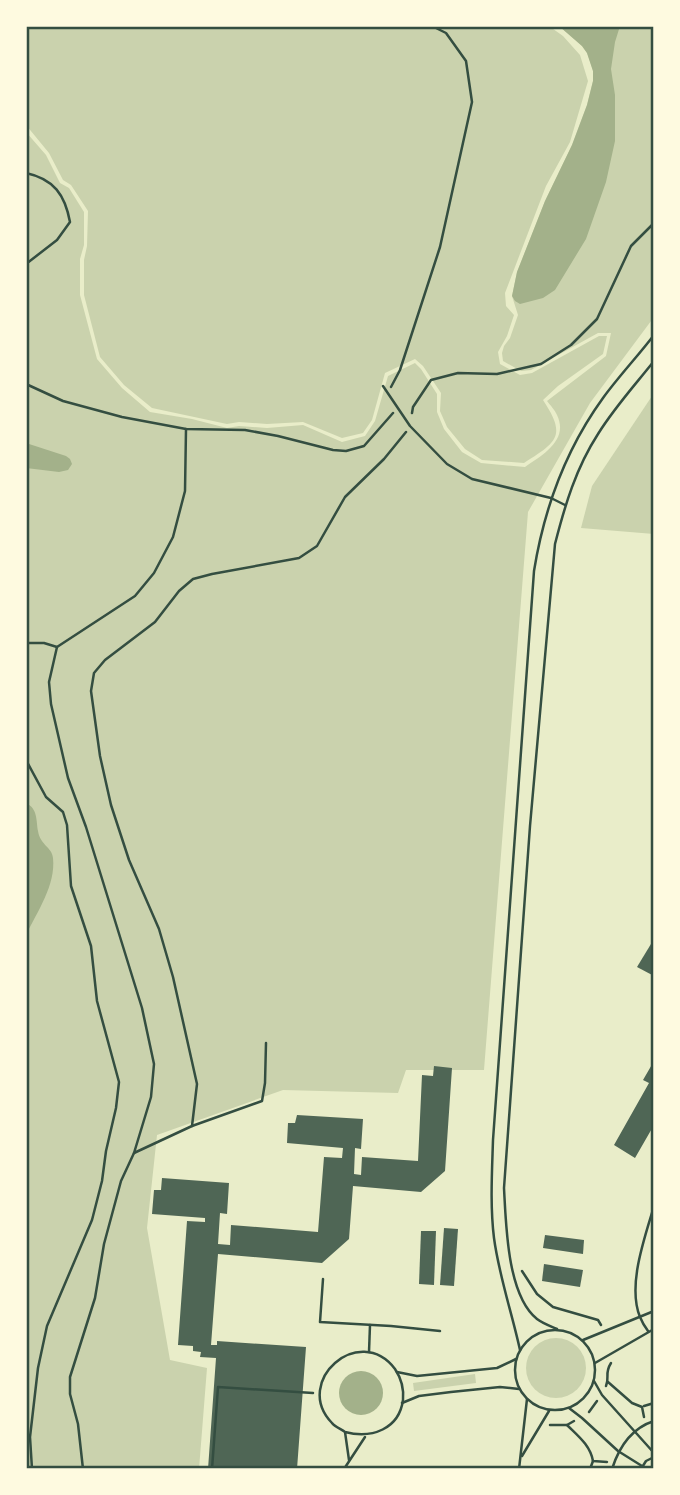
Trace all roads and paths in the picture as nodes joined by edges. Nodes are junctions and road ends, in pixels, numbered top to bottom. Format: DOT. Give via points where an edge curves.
graph roads {
  1 [pos="432,26"];
  2 [pos="26,173"];
  3 [pos="654,223"];
  4 [pos="26,264"];
  5 [pos="654,335"];
  6 [pos="654,361"];
  7 [pos="26,384"];
  8 [pos="383,386"];
  9 [pos="388,393"];
  10 [pos="397,407"];
  11 [pos="410,426"];
  12 [pos="186,429"];
  13 [pos="551,498"];
  14 [pos="565,505"];
  15 [pos="26,643"];
  16 [pos="57,646"];
  17 [pos="26,760"];
  18 [pos="266,1043"];
  19 [pos="192,1126"];
  20 [pos="134,1153"];
  21 [pos="654,1206"];
  22 [pos="520,1268"];
  23 [pos="323,1279"];
  24 [pos="654,1311"];
  25 [pos="640,1317"];
  26 [pos="370,1325"];
  27 [pos="556,1329"];
  28 [pos="654,1329"];
  29 [pos="440,1331"];
  30 [pos="603,1331"];
  31 [pos="648,1331"];
  32 [pos="583,1340"];
  33 [pos="520,1350"];
  34 [pos="369,1352"];
  35 [pos="611,1354"];
  36 [pos="516,1359"];
  37 [pos="595,1363"];
  38 [pos="397,1372"];
  39 [pos="594,1381"];
  40 [pos="608,1382"];
  41 [pos="520,1389"];
  42 [pos="320,1394"];
  43 [pos="602,1395"];
  44 [pos="527,1399"];
  45 [pos="654,1403"];
  46 [pos="402,1404"];
  47 [pos="642,1406"];
  48 [pos="569,1408"];
  49 [pos="549,1410"];
  50 [pos="582,1418"];
  51 [pos="654,1421"];
  52 [pos="542,1423"];
  53 [pos="566,1424"];
  54 [pos="646,1424"];
  55 [pos="634,1431"];
  56 [pos="345,1432"];
  57 [pos="366,1435"];
  58 [pos="618,1451"];
  59 [pos="654,1455"];
  60 [pos="521,1459"];
  61 [pos="349,1460"];
  62 [pos="593,1461"];
  63 [pos="614,1462"];
  64 [pos="642,1467"];
  65 [pos="32,1469"];
  66 [pos="83,1469"];
  67 [pos="212,1469"];
  68 [pos="344,1469"];
  69 [pos="519,1469"];
  70 [pos="590,1469"];
  71 [pos="612,1469"];
  1 -- 9 [label="path" via="446,33 466,61 472,102 440,247"];
  2 -- 4 [label="path" via="55,186 70,222 57,240"];
  3 -- 11 [label="path" via="631,246 597,319 571,345 541,365 431,380 413,407"];
  5 -- 13 [label="lane" via="603,398 565,462"];
  6 -- 14 [label="lane" via="598,432"];
  7 -- 12 [label="path" via="63,401"];
  8 -- 9 [label="lane"];
  9 -- 10 [label="lane"];
  10 -- 11 [label="lane"];
  10 -- 12 [label="path" via="364,446 346,451 245,430"];
  11 -- 13 [label="lane" via="447,464 472,479"];
  11 -- 19 [label="path" via="345,496 317,546 299,558 193,579 155,622 94,673 91,691 111,805 159,929 197,1084"];
  12 -- 16 [label="path" via="185,491 173,537 154,573 135,596"];
  13 -- 14 [label="lane"];
  13 -- 33 [label="lane" via="534,572 491,1191 494,1238"];
  14 -- 27 [label="lane" via="548,607 504,1188 512,1272 536,1319"];
  15 -- 16 [label="path"];
  16 -- 20 [label="path" via="49,682 68,778 142,1008 154,1064 151,1097"];
  17 -- 65 [label="path" via="67,825 71,886 91,946 97,1002 119,1082 92,1220 47,1326 30,1437"];
  18 -- 19 [label="path" via="262,1101"];
  19 -- 20 [label="path"];
  20 -- 66 [label="path" via="121,1181 96,1298 70,1377"];
  21 -- 25 [label="lane" via="636,1274"];
  22 -- 30 [label="path" via="537,1294 553,1307 598,1320"];
  23 -- 26 [label="lane" via="320,1322"];
  24 -- 25 [label="lane"];
  25 -- 30 [label="lane"];
  25 -- 31 [label="lane"];
  26 -- 29 [label="lane"];
  26 -- 34 [label="lane"];
  27 -- 32 [label="lane"];
  27 -- 33 [label="lane" via="535,1335"];
  28 -- 31 [label="lane"];
  30 -- 32 [label="lane"];
  31 -- 35 [label="lane"];
  32 -- 37 [label="lane"];
  33 -- 36 [label="lane"];
  34 -- 38 [label="lane"];
  34 -- 42 [label="lane" via="354,1352 335,1362"];
  35 -- 37 [label="lane"];
  35 -- 40 [label="path" via="614,1359 607,1370"];
  36 -- 38 [label="lane" via="497,1368 417,1376"];
  36 -- 41 [label="lane"];
  37 -- 39 [label="lane"];
  38 -- 46 [label="lane" via="404,1392"];
  39 -- 43 [label="lane"];
  39 -- 48 [label="lane" via="589,1393"];
  40 -- 43 [label="path"];
  40 -- 47 [label="path"];
  41 -- 44 [label="lane"];
  41 -- 46 [label="lane" via="419,1396"];
  42 -- 56 [label="lane" via="323,1410"];
  42 -- 67 [label="path" via="218,1387"];
  43 -- 50 [label="path"];
  43 -- 55 [label="lane"];
  44 -- 49 [label="lane"];
  44 -- 60 [label="lane"];
  45 -- 47 [label="path"];
  46 -- 57 [label="lane" via="393,1422"];
  47 -- 54 [label="path"];
  48 -- 49 [label="lane"];
  48 -- 50 [label="lane"];
  49 -- 52 [label="lane"];
  50 -- 53 [label="path"];
  50 -- 58 [label="lane"];
  51 -- 54 [label="lane"];
  52 -- 53 [label="path"];
  52 -- 60 [label="lane"];
  53 -- 62 [label="path" via="592,1452"];
  54 -- 55 [label="lane"];
  55 -- 58 [label="lane"];
  55 -- 59 [label="lane"];
  56 -- 57 [label="lane"];
  56 -- 61 [label="lane"];
  57 -- 61 [label="lane"];
  58 -- 63 [label="lane"];
  58 -- 64 [label="lane"];
  59 -- 64 [label="lane"];
  60 -- 69 [label="lane"];
  61 -- 68 [label="lane"];
  62 -- 63 [label="path"];
  62 -- 70 [label="path"];
  63 -- 71 [label="lane"];
}
